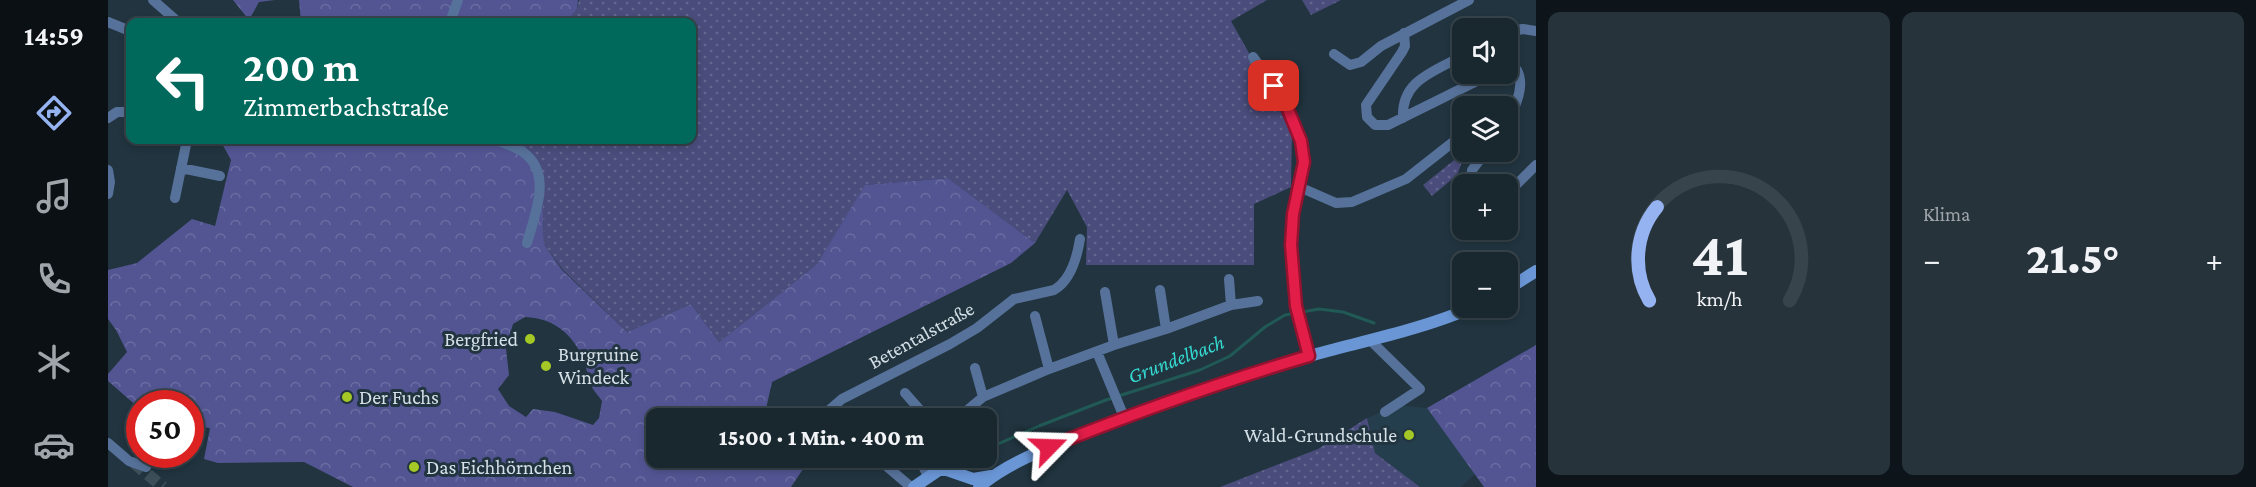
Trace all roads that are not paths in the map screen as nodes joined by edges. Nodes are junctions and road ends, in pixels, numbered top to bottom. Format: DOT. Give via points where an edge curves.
graph roads {
  1 [pos="153,0"];
  2 [pos="458,0"];
  3 [pos="1469,0"];
  4 [pos="173,18"];
  5 [pos="451,18"];
  6 [pos="108,22"];
  7 [pos="126,29"];
  8 [pos="1518,30"];
  9 [pos="1536,31"];
  10 [pos="1404,33"];
  11 [pos="1334,54"];
  12 [pos="1253,57"];
  13 [pos="1452,61"];
  14 [pos="1518,73"];
  15 [pos="1471,84"];
  16 [pos="1517,96"];
  17 [pos="126,112"];
  18 [pos="108,118"];
  19 [pos="1403,118"];
  20 [pos="1452,143"];
  21 [pos="186,144"];
  22 [pos="506,144"];
  23 [pos="181,168"];
  24 [pos="108,170"];
  25 [pos="1534,170"];
  26 [pos="220,176"];
  27 [pos="1518,184"];
  28 [pos="1297,186"];
  29 [pos="108,194"];
  30 [pos="175,198"];
  31 [pos="1080,239"];
  32 [pos="527,243"];
  33 [pos="1536,271"];
  34 [pos="1228,279"];
  35 [pos="1518,283"];
  36 [pos="1160,290"];
  37 [pos="1105,292"];
  38 [pos="1257,301"];
  39 [pos="1231,305"];
  40 [pos="1452,314"];
  41 [pos="1035,316"];
  42 [pos="1166,329"];
  43 [pos="1370,340"];
  44 [pos="1113,345"];
  45 [pos="1097,352"];
  46 [pos="1309,356"];
  47 [pos="975,368"];
  48 [pos="1049,369"];
  49 [pos="905,393"];
  50 [pos="983,397"];
  51 [pos="831,408"];
  52 [pos="918,408"];
  53 [pos="970,408"];
  54 [pos="1385,412"];
  55 [pos="1124,417"];
  56 [pos="108,443"];
  57 [pos="126,458"];
  58 [pos="889,468"];
  59 [pos="924,468"];
  60 [pos="928,476"];
  61 [pos="992,476"];
  62 [pos="968,482"];
  63 [pos="913,487"];
  64 [pos="979,487"];
  1 -- 4 [label="street"];
  2 -- 5 [label="street"];
  3 -- 10 [label="street"];
  6 -- 7 [label="street"];
  8 -- 9 [label="street"];
  10 -- 11 [label="street" via="1361,62 1350,65"];
  10 -- 19 [label="street" via="1402,52 1366,105 1367,117 1375,125 1388,125"];
  12 -- 28 [label="street" via="1287,107 1301,141 1304,162"];
  13 -- 19 [label="street" via="1410,88 1402,106"];
  14 -- 16 [label="street"];
  15 -- 19 [label="street"];
  17 -- 18 [label="street"];
  20 -- 28 [label="street" via="1406,179 1352,202 1336,203"];
  21 -- 23 [label="street"];
  22 -- 32 [label="street" via="532,160 540,175"];
  23 -- 26 [label="street"];
  23 -- 30 [label="street"];
  24 -- 29 [label="street"];
  25 -- 27 [label="street"];
  28 -- 46 [label="street" via="1291,245 1296,306"];
  31 -- 51 [label="street, Betentalstraße" via="1078,254 1059,287 1014,299 977,328"];
  33 -- 35 [label="main road"];
  34 -- 39 [label="street"];
  36 -- 42 [label="street"];
  37 -- 44 [label="street"];
  38 -- 39 [label="street"];
  39 -- 42 [label="street"];
  40 -- 43 [label="main road"];
  41 -- 48 [label="street"];
  42 -- 44 [label="street"];
  43 -- 46 [label="main road"];
  43 -- 54 [label="street" via="1420,388"];
  44 -- 45 [label="street"];
  45 -- 48 [label="street"];
  45 -- 55 [label="street"];
  46 -- 55 [label="main road"];
  47 -- 50 [label="street"];
  48 -- 50 [label="street"];
  49 -- 52 [label="street"];
  50 -- 53 [label="street"];
  55 -- 61 [label="main road" via="1049,447"];
  56 -- 57 [label="street"];
  58 -- 63 [label="street"];
  59 -- 60 [label="street"];
  60 -- 62 [label="main road" via="943,469"];
  60 -- 63 [label="main road"];
  61 -- 62 [label="main road"];
  61 -- 64 [label="main road"];
}
